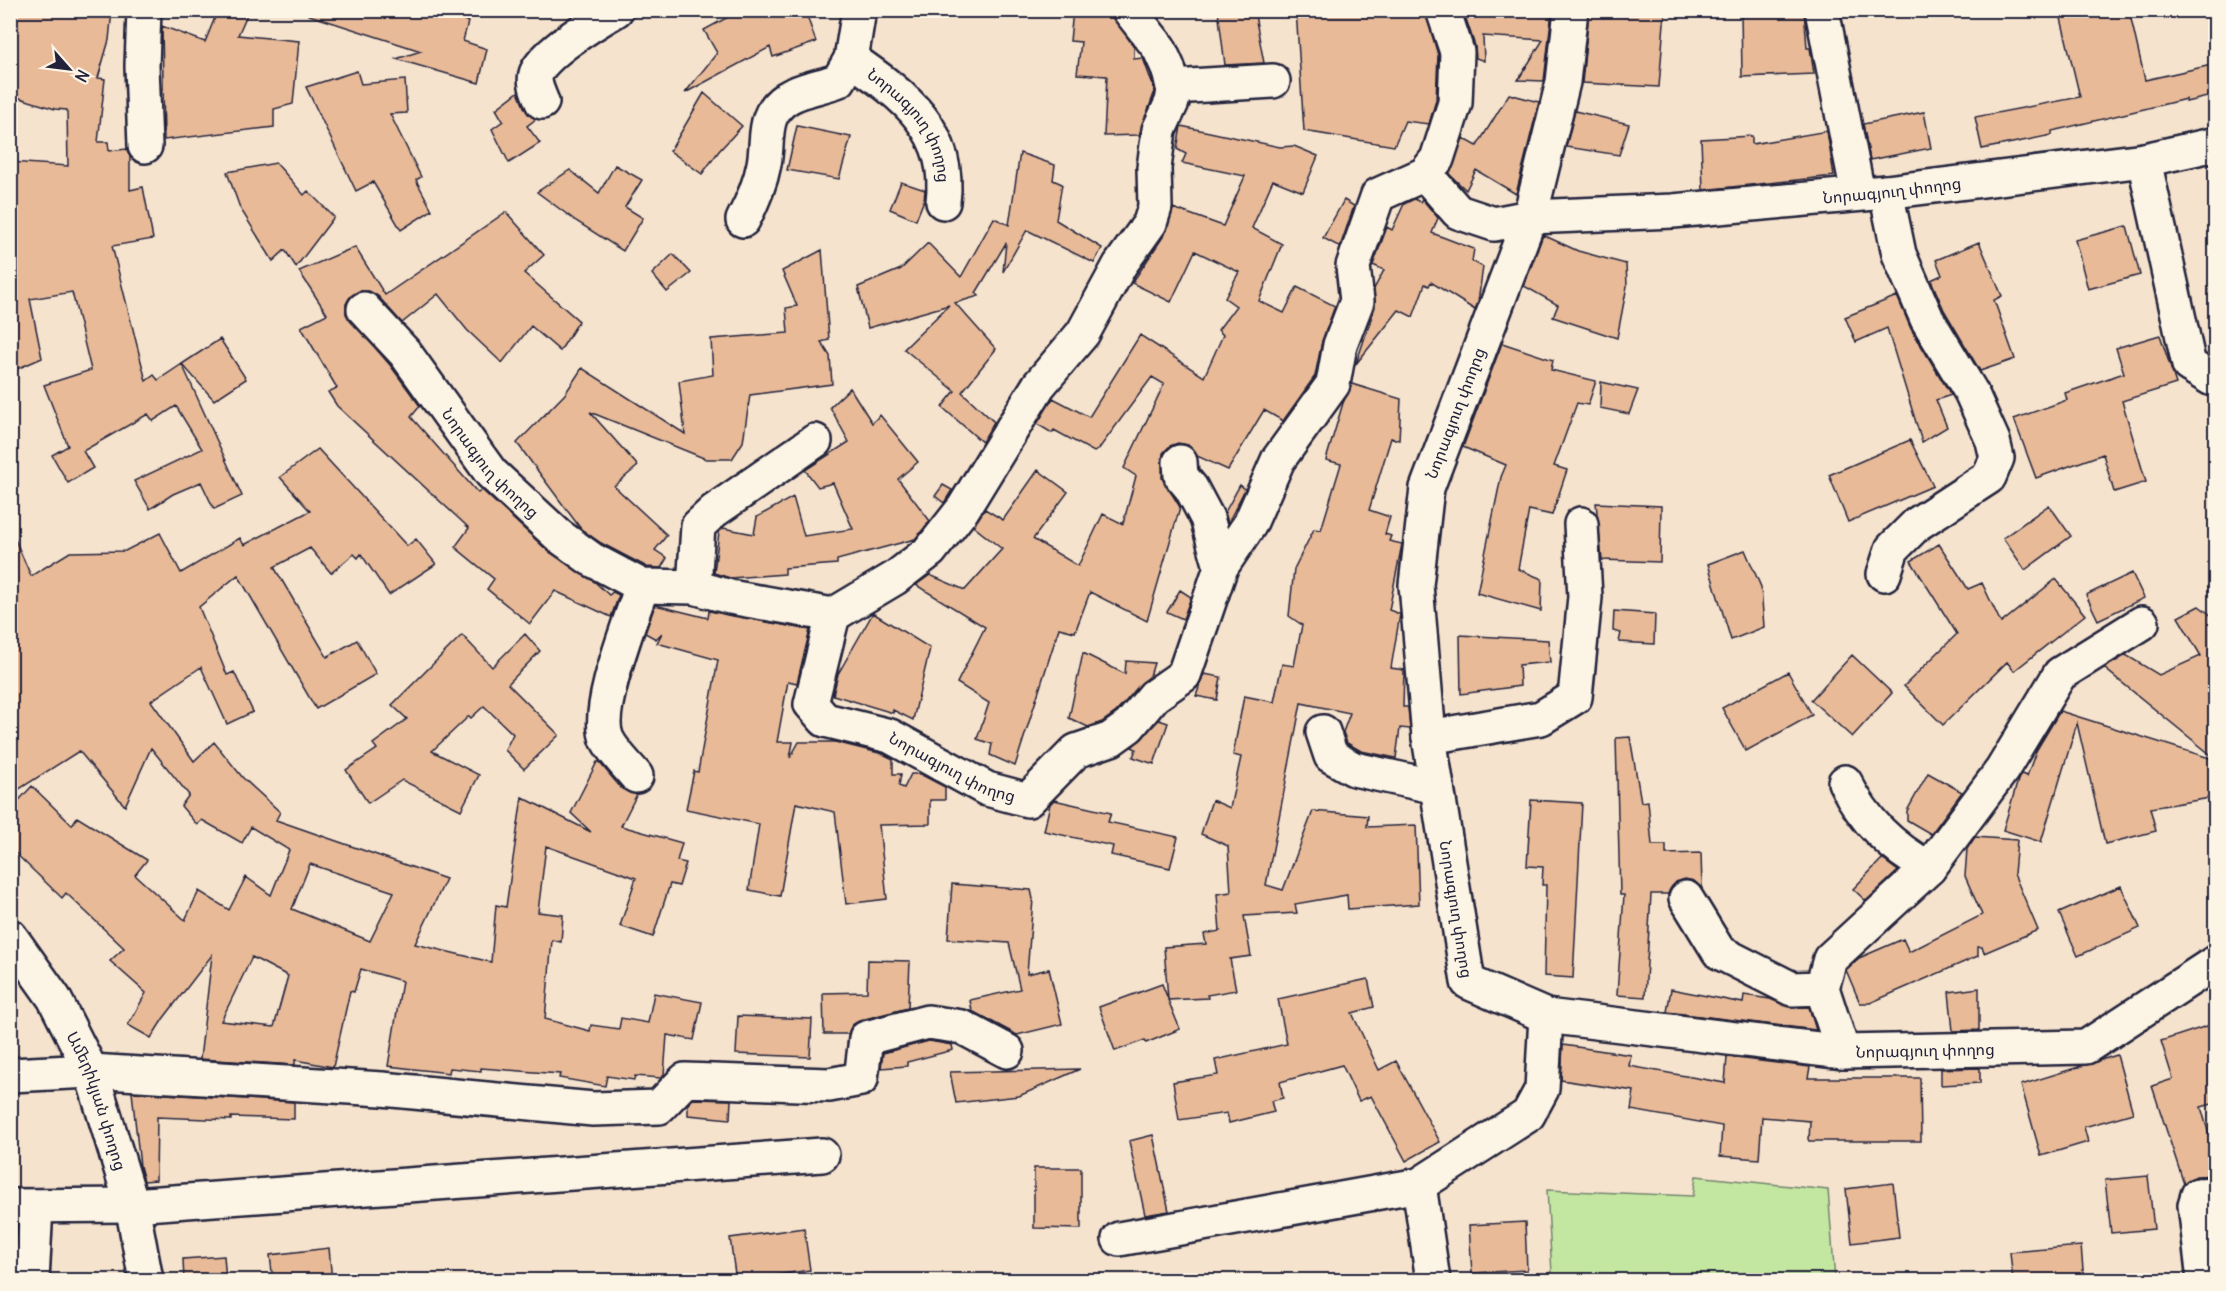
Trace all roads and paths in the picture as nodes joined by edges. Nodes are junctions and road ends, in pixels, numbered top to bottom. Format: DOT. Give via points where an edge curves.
graph roads {
  1 [pos="144,10"];
  2 [pos="616,10"];
  3 [pos="860,10"];
  4 [pos="1129,10"];
  5 [pos="1443,10"];
  6 [pos="1571,10"];
  7 [pos="1822,10"];
  8 [pos="851,60"];
  9 [pos="1273,81"];
  10 [pos="1173,87"];
  11 [pos="542,102"];
  12 [pos="2216,144"];
  13 [pos="145,146"];
  14 [pos="2144,160"];
  15 [pos="1425,174"];
  16 [pos="1872,193"];
  17 [pos="943,202"];
  18 [pos="1530,217"];
  19 [pos="743,220"];
  20 [pos="364,309"];
  21 [pos="2216,378"];
  22 [pos="815,441"];
  23 [pos="1180,462"];
  24 [pos="1581,524"];
  25 [pos="1221,567"];
  26 [pos="1884,574"];
  27 [pos="642,586"];
  28 [pos="694,587"];
  29 [pos="833,615"];
  30 [pos="2142,623"];
  31 [pos="1323,732"];
  32 [pos="1429,737"];
  33 [pos="636,776"];
  34 [pos="1845,782"];
  35 [pos="1437,787"];
  36 [pos="1929,868"];
  37 [pos="1686,898"];
  38 [pos="10,936"];
  39 [pos="2216,962"];
  40 [pos="1822,988"];
  41 [pos="1546,1016"];
  42 [pos="1007,1051"];
  43 [pos="1843,1052"];
  44 [pos="91,1071"];
  45 [pos="10,1075"];
  46 [pos="822,1155"];
  47 [pos="1419,1185"];
  48 [pos="2216,1194"];
  49 [pos="132,1205"];
  50 [pos="23,1206"];
  51 [pos="1119,1239"];
  52 [pos="32,1281"];
  53 [pos="146,1281"];
  54 [pos="1433,1281"];
  55 [pos="2204,1281"];
  1 -- 13 [label="street"];
  2 -- 11 [label="street" via="555,52 536,74"];
  3 -- 8 [label="street, Նորագյուղ փողոց"];
  4 -- 10 [label="street" via="1158,48"];
  5 -- 15 [label="street" via="1457,52 1455,103 1437,159"];
  6 -- 18 [label="street, Նորագյուղ փողոց" via="1563,82"];
  7 -- 16 [label="street"];
  8 -- 17 [label="street, Նորագյուղ փողոց" via="894,88 932,132 946,178"];
  8 -- 19 [label="street, Նորագյուղ փողոց" via="839,80 802,90 769,115 757,195"];
  9 -- 10 [label="street"];
  10 -- 29 [label="street" via="1172,102 1156,145 1152,215 1083,333 1039,385 963,508 930,551 895,578"];
  12 -- 14 [label="street, Նորագյուղ փողոց"];
  14 -- 16 [label="street, Նորագյուղ փողոց"];
  14 -- 21 [label="street" via="2189,365"];
  15 -- 18 [label="street, Նորագյուղ փողոց" via="1458,212 1494,224"];
  15 -- 25 [label="street, Նորագյուղ փողոց" via="1378,195 1353,266 1357,301 1340,345 1333,384 1278,460 1250,524"];
  16 -- 18 [label="street, Նորագյուղ փողոց" via="1673,211"];
  16 -- 26 [label="street" via="1927,319 1971,392 1997,458 1989,477 1917,524 1892,549"];
  18 -- 32 [label="street, Նորագյուղ փողոց" via="1427,488 1416,585"];
  20 -- 27 [label="street, Նորագյուղ փողոց" via="405,353 498,480 559,536 591,559"];
  22 -- 28 [label="street" via="698,526"];
  23 -- 25 [label="street" via="1181,477 1207,518"];
  24 -- 32 [label="street" via="1586,597 1575,697 1541,718"];
  25 -- 29 [label="street, Նորագյուղ փողոց" via="1184,675 1154,696 1129,726 1111,739 1076,751 1028,800 987,789 891,736 825,720 811,705"];
  27 -- 28 [label="street, Նորագյուղ փողոց"];
  27 -- 33 [label="street" via="604,718 607,739"];
  28 -- 29 [label="street, Նորագյուղ փողոց"];
  30 -- 36 [label="street" via="2060,674 2002,770"];
  31 -- 35 [label="street" via="1331,756 1354,769"];
  32 -- 35 [label="street, Նորագյուղ փողոց"];
  34 -- 36 [label="street" via="1867,820 1905,855"];
  35 -- 41 [label="street, Նորագյուղ փողոց" via="1468,982"];
  36 -- 40 [label="street" via="1830,959"];
  37 -- 40 [label="street" via="1719,952 1792,989"];
  38 -- 44 [label="street, Ամերիկյան փողոց" via="54,998"];
  39 -- 43 [label="street, Նորագյուղ փողոց" via="2086,1047"];
  40 -- 43 [label="street"];
  41 -- 43 [label="street, Նորագյուղ փողոց"];
  41 -- 47 [label="street" via="1542,1089 1528,1115"];
  42 -- 44 [label="street" via="962,1028 928,1022 866,1038 861,1079 829,1085 686,1080 659,1107 593,1109 382,1089"];
  44 -- 45 [label="street"];
  44 -- 49 [label="street, Ամերիկյան փողոց"];
  46 -- 49 [label="street"];
  47 -- 51 [label="street"];
  47 -- 54 [label="street"];
  48 -- 55 [label="street" via="2198,1195 2195,1205"];
  49 -- 50 [label="street"];
  49 -- 53 [label="street, Ամերիկյան փողոց"];
  50 -- 52 [label="street"];
}
